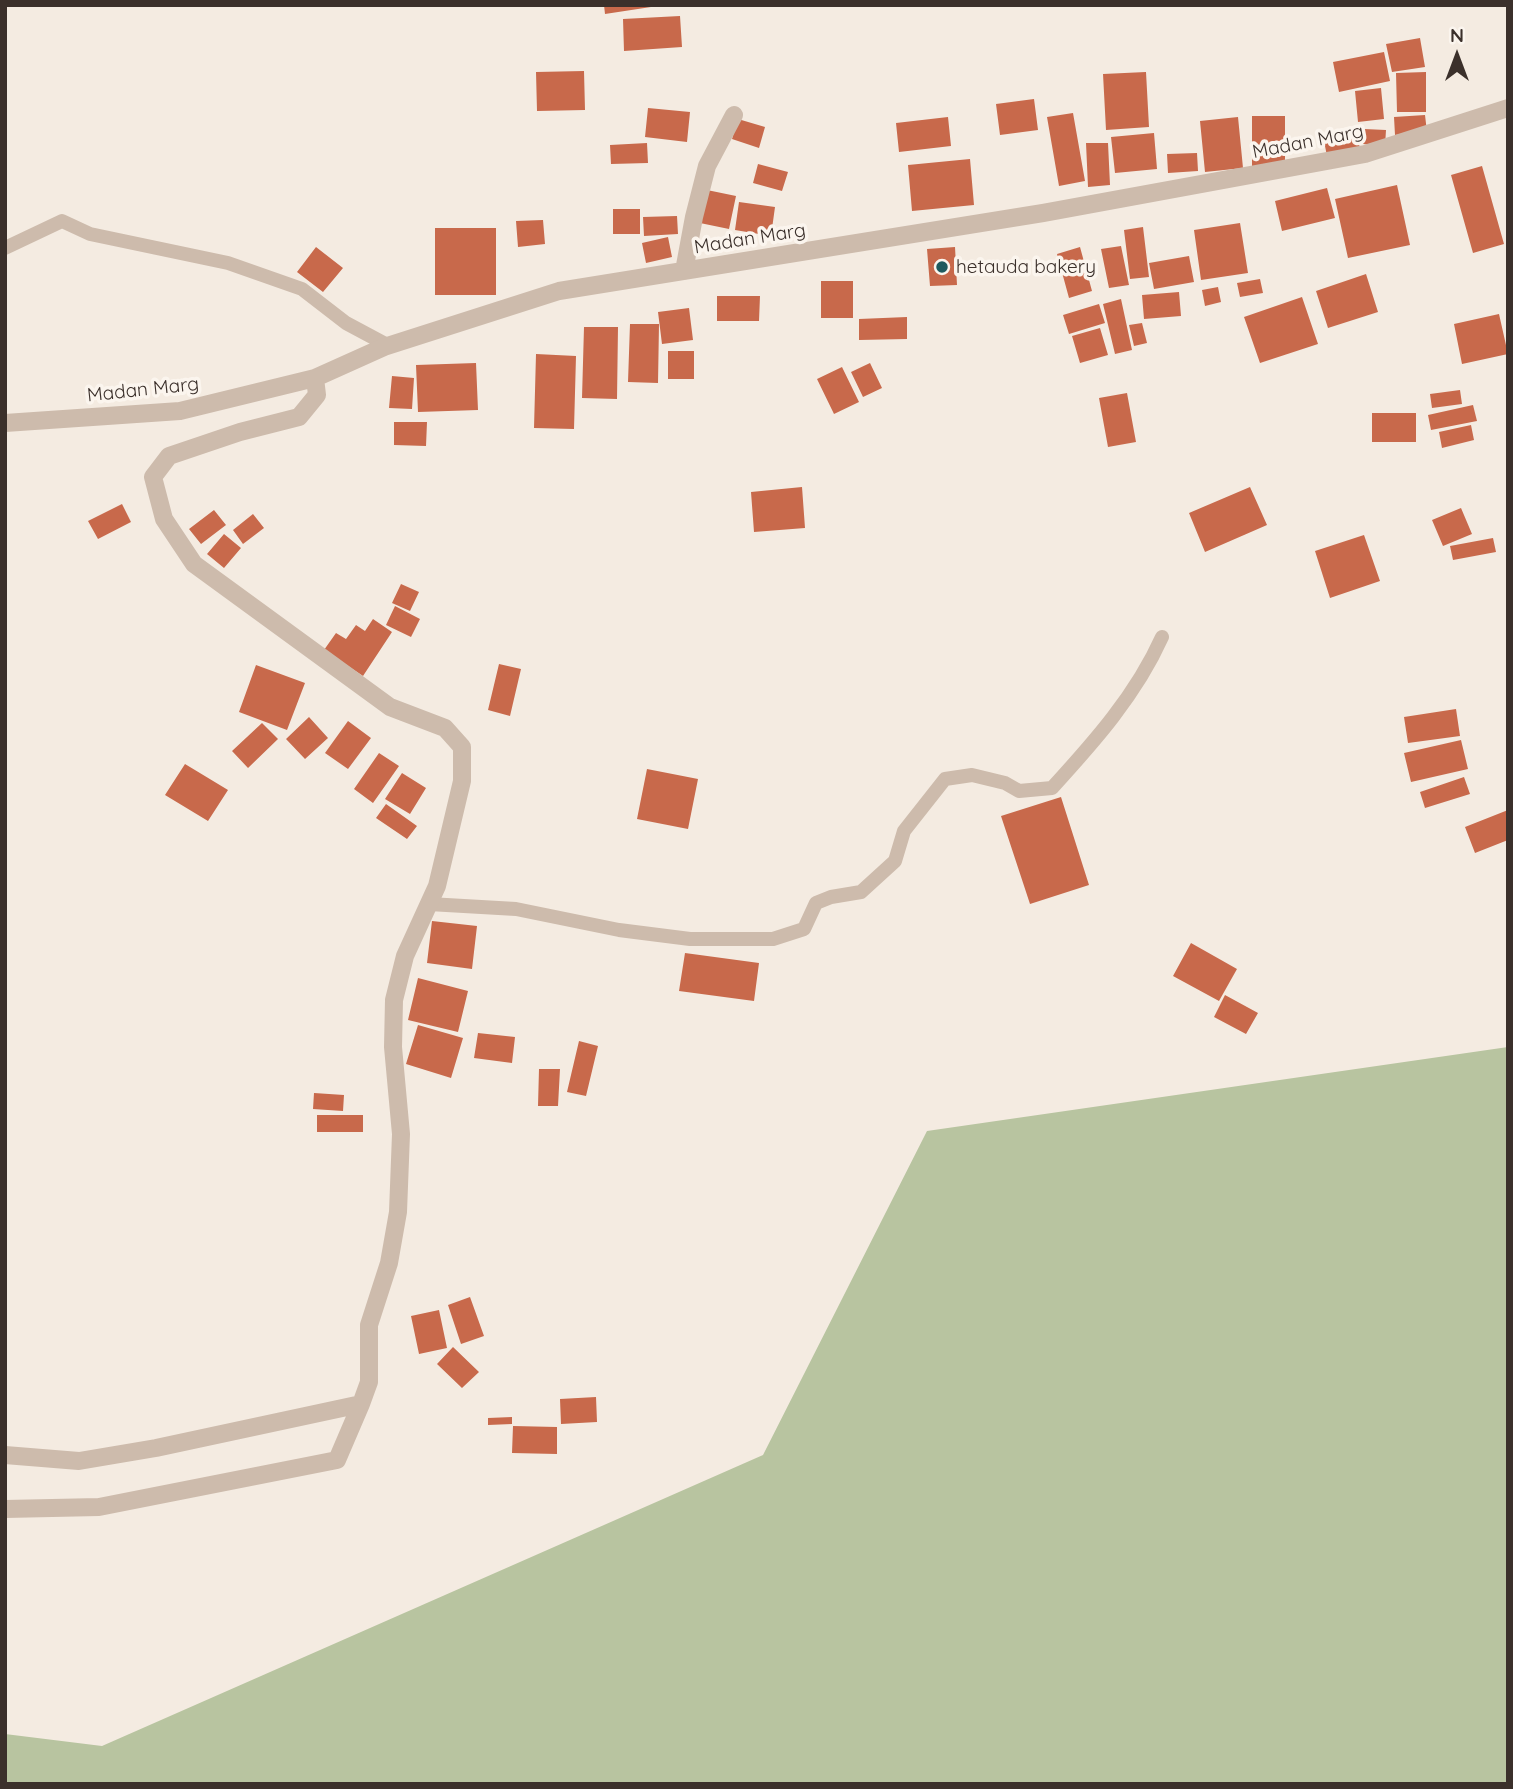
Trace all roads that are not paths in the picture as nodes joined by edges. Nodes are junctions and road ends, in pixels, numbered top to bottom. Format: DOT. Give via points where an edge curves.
graph roads {
  1 [pos="1508,108"];
  2 [pos="734,115"];
  3 [pos="5,248"];
  4 [pos="684,271"];
  5 [pos="389,346"];
  6 [pos="315,378"];
  7 [pos="5,424"];
  8 [pos="1162,637"];
  9 [pos="429,904"];
  10 [pos="361,1404"];
  11 [pos="5,1455"];
  12 [pos="5,1509"];
  1 -- 4 [label="street, Madan Marg" via="1365,154 1043,213"];
  2 -- 4 [label="street" via="707,166"];
  3 -- 5 [label="lane" via="62,221 90,234 228,263 302,289 346,323"];
  4 -- 5 [label="street, Madan Marg" via="559,290"];
  5 -- 6 [label="street, Madan Marg"];
  6 -- 7 [label="street, Madan Marg" via="180,411"];
  6 -- 9 [label="street" via="317,395 299,417 169,456 153,477 164,519 194,564 390,707 445,728 462,747 463,781"];
  8 -- 9 [label="lane" via="1148,667 1105,729 1052,788 1019,791 972,775 945,779 904,831 895,861 861,892 816,903 804,929 773,939 690,939 516,909"];
  9 -- 10 [label="street" via="405,956 394,1000 401,1134 398,1212 369,1325 369,1382"];
  10 -- 11 [label="street" via="79,1461"];
  10 -- 12 [label="street" via="337,1460 99,1507"];
}
